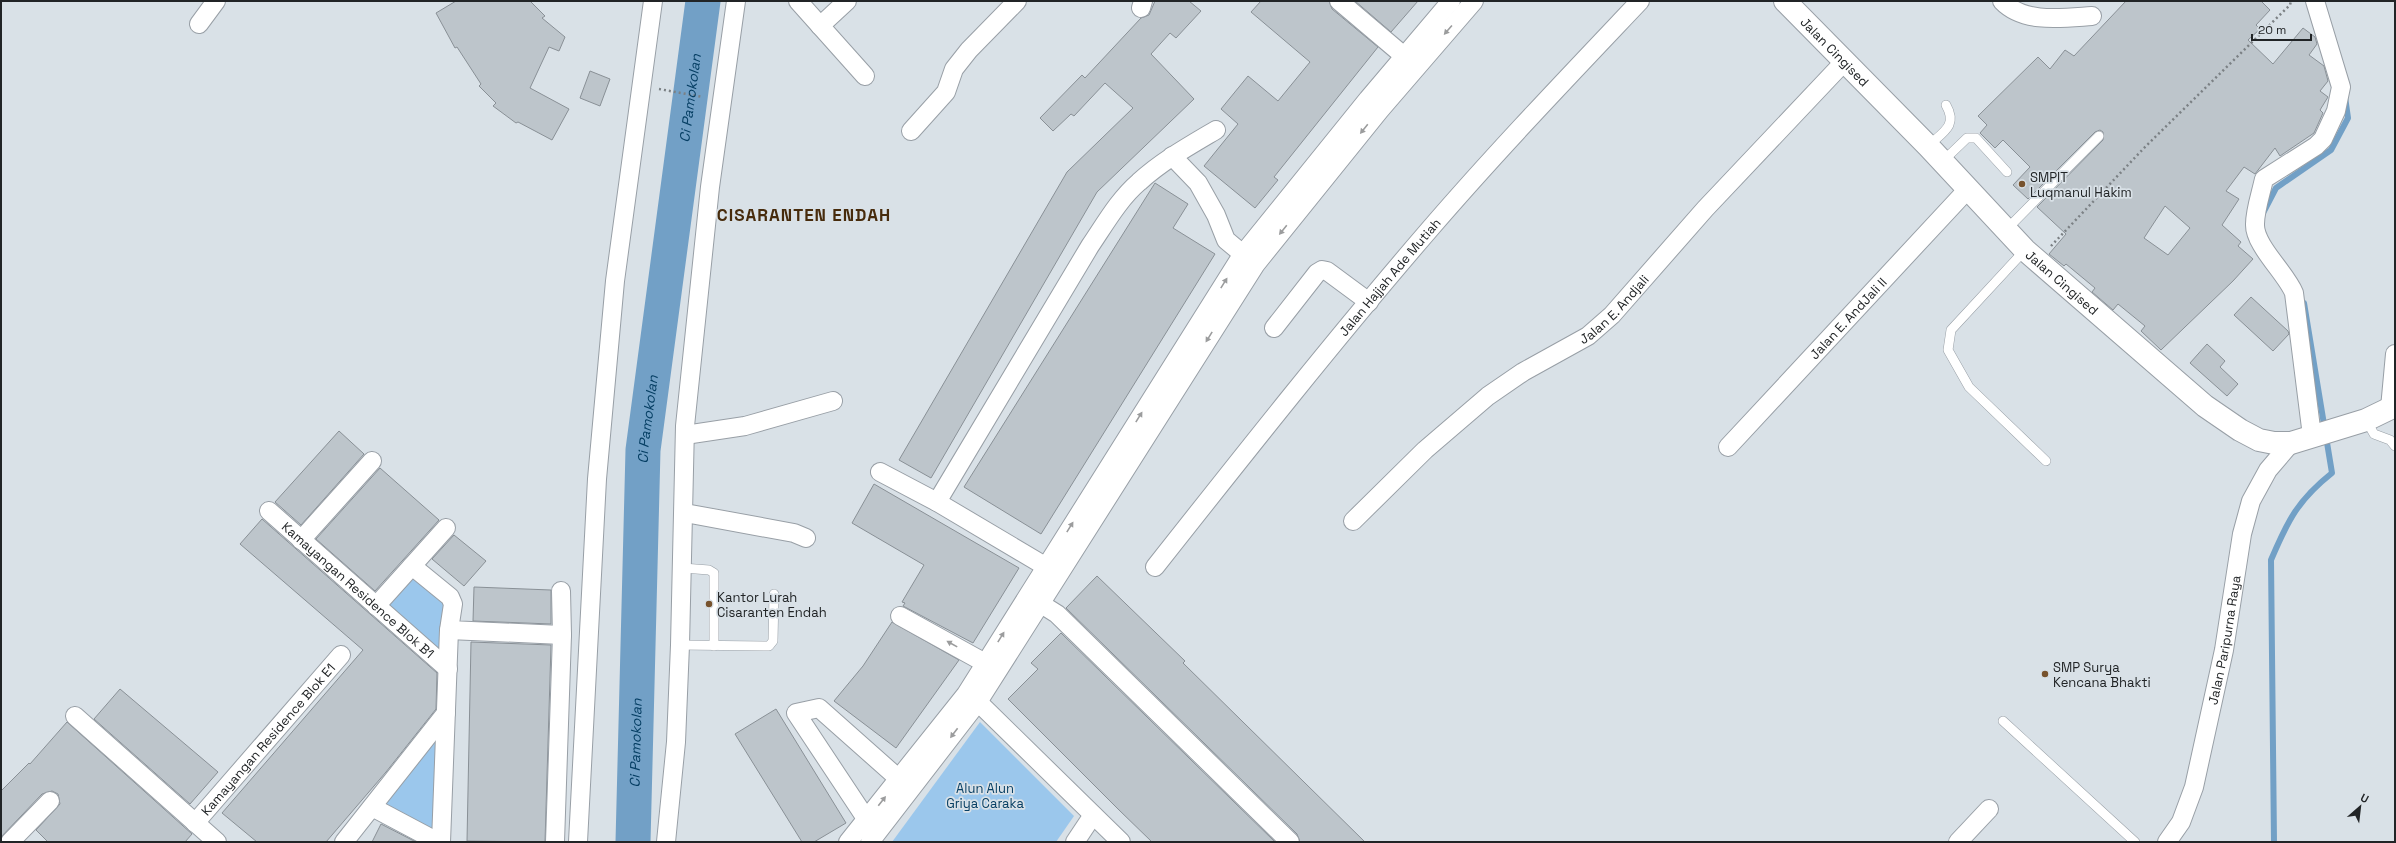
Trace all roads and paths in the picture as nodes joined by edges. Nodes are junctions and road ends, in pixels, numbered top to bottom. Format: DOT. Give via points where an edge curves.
graph roads {
  1 [pos="216,1"];
  2 [pos="653,1"];
  3 [pos="736,1"];
  4 [pos="798,1"];
  5 [pos="847,1"];
  6 [pos="1017,1"];
  7 [pos="1339,1"];
  8 [pos="1451,1"];
  9 [pos="1474,1"];
  10 [pos="1640,1"];
  11 [pos="1785,1"];
  12 [pos="2002,1"];
  13 [pos="2291,1"];
  14 [pos="2314,1"];
  15 [pos="2029,8"];
  16 [pos="2092,16"];
  17 [pos="199,24"];
  18 [pos="820,26"];
  19 [pos="1404,56"];
  20 [pos="1844,62"];
  21 [pos="865,76"];
  22 [pos="652,88"];
  23 [pos="704,97"];
  24 [pos="1374,104"];
  25 [pos="1946,105"];
  26 [pos="1216,130"];
  27 [pos="911,131"];
  28 [pos="2099,136"];
  29 [pos="1935,154"];
  30 [pos="1172,156"];
  31 [pos="2007,172"];
  32 [pos="1968,189"];
  33 [pos="2006,230"];
  34 [pos="2031,255"];
  35 [pos="1249,259"];
  36 [pos="1369,302"];
  37 [pos="1274,328"];
  38 [pos="2395,354"];
  39 [pos="833,401"];
  40 [pos="2393,407"];
  41 [pos="2366,420"];
  42 [pos="2319,434"];
  43 [pos="685,435"];
  44 [pos="2291,443"];
  45 [pos="2395,446"];
  46 [pos="1728,447"];
  47 [pos="372,461"];
  48 [pos="2046,461"];
  49 [pos="880,472"];
  50 [pos="937,502"];
  51 [pos="269,511"];
  52 [pos="685,513"];
  53 [pos="1353,521"];
  54 [pos="446,528"];
  55 [pos="806,538"];
  56 [pos="301,540"];
  57 [pos="412,566"];
  58 [pos="1156,567"];
  59 [pos="683,568"];
  60 [pos="1052,570"];
  61 [pos="561,592"];
  62 [pos="774,594"];
  63 [pos="1034,600"];
  64 [pos="376,606"];
  65 [pos="900,616"];
  66 [pos="449,630"];
  67 [pos="562,635"];
  68 [pos="680,645"];
  69 [pos="714,646"];
  70 [pos="341,655"];
  71 [pos="991,667"];
  72 [pos="448,669"];
  73 [pos="972,698"];
  74 [pos="446,713"];
  75 [pos="74,716"];
  76 [pos="2003,721"];
  77 [pos="899,779"];
  78 [pos="50,801"];
  79 [pos="372,806"];
  80 [pos="1989,810"];
  81 [pos="1094,815"];
  82 [pos="867,820"];
  83 [pos="195,823"];
  84 [pos="20,839"];
  85 [pos="217,842"];
  86 [pos="344,842"];
  87 [pos="438,842"];
  88 [pos="441,842"];
  89 [pos="555,842"];
  90 [pos="578,842"];
  91 [pos="666,842"];
  92 [pos="848,842"];
  93 [pos="870,842"];
  94 [pos="1075,842"];
  95 [pos="1121,842"];
  96 [pos="1290,842"];
  97 [pos="1958,842"];
  98 [pos="2135,842"];
  99 [pos="2167,842"];
  1 -- 17 [label="street"];
  2 -- 90 [label="street" via="643,86 625,198 605,392 597,487"];
  3 -- 43 [label="street" via="699,286"];
  4 -- 18 [label="street"];
  5 -- 18 [label="street"];
  6 -- 27 [label="street" via="969,50 954,69 946,92"];
  7 -- 19 [label="street"];
  8 -- 19 [label="street"];
  9 -- 24 [label="street, one-way"];
  10 -- 36 [label="street, Jalan Hajjah Ade Mutiah" via="1509,140"];
  11 -- 20 [label="main road, Jalan Cingised"];
  12 -- 15 [label="street" via="2008,8"];
  13 -- 34 [label="path" via="2290,6"];
  14 -- 42 [label="street" via="2341,87 2336,111 2323,139 2316,146 2264,179 2254,225 2261,242 2288,280 2294,293"];
  15 -- 16 [label="street" via="2060,18"];
  18 -- 21 [label="street"];
  19 -- 24 [label="street"];
  20 -- 29 [label="main road, Jalan Cingised"];
  20 -- 53 [label="street, Jalan E. Andjali" via="1705,209 1612,315 1588,336 1523,372 1488,396 1425,450"];
  22 -- 23 [label="path"];
  24 -- 35 [label="street"];
  25 -- 29 [label="lane" via="1952,116 1951,123"];
  26 -- 30 [label="street"];
  28 -- 33 [label="lane"];
  29 -- 31 [label="lane" via="1972,137 1976,138"];
  29 -- 32 [label="main road, Jalan Cingised"];
  30 -- 35 [label="street" via="1198,183 1216,215 1226,240"];
  30 -- 50 [label="street" via="1138,183 1116,208 1090,246"];
  32 -- 33 [label="main road, Jalan Cingised"];
  32 -- 46 [label="street, Jalan E. AndJali II"];
  33 -- 34 [label="main road, Jalan Cingised"];
  34 -- 44 [label="main road, Jalan Cingised" via="2205,406 2259,440"];
  34 -- 48 [label="lane" via="1951,330 1948,350 1969,387"];
  35 -- 60 [label="street"];
  36 -- 37 [label="street" via="1322,270"];
  36 -- 58 [label="street, Jalan Hajjah Ade Mutiah"];
  38 -- 40 [label="street"];
  39 -- 43 [label="street" via="745,426"];
  40 -- 41 [label="main road, Jalan Cingised"];
  41 -- 42 [label="main road, Jalan Cingised"];
  41 -- 45 [label="lane" via="2374,434 2390,440"];
  42 -- 44 [label="main road, Jalan Cingised"];
  43 -- 52 [label="street"];
  44 -- 99 [label="street, Jalan Paripurna Raya" via="2268,470 2251,501 2242,534 2224,650 2194,787 2181,822"];
  47 -- 56 [label="street"];
  49 -- 50 [label="street"];
  50 -- 60 [label="street"];
  51 -- 56 [label="street, Kamayangan Residence Blok B1"];
  52 -- 55 [label="street" via="794,533"];
  52 -- 59 [label="street"];
  54 -- 57 [label="street"];
  56 -- 64 [label="street, Kamayangan Residence Blok B1"];
  57 -- 64 [label="street"];
  57 -- 66 [label="street" via="450,597 453,604"];
  59 -- 68 [label="street"];
  59 -- 69 [label="lane" via="708,570 714,573"];
  60 -- 63 [label="street"];
  61 -- 67 [label="street"];
  62 -- 69 [label="lane" via="771,645"];
  63 -- 71 [label="street"];
  63 -- 96 [label="street" via="1057,614"];
  64 -- 72 [label="street, Kamayangan Residence Blok B1"];
  71 -- 65 [label="street, one-way"];
  66 -- 67 [label="street"];
  66 -- 72 [label="street"];
  67 -- 89 [label="street"];
  68 -- 69 [label="lane"];
  68 -- 91 [label="street" via="676,742"];
  70 -- 83 [label="street, Kamayangan Residence Blok E1"];
  71 -- 73 [label="street"];
  72 -- 74 [label="street"];
  73 -- 77 [label="street"];
  73 -- 81 [label="street"];
  73 -- 93 [label="street, one-way"];
  74 -- 79 [label="street"];
  74 -- 88 [label="street"];
  75 -- 83 [label="street"];
  76 -- 98 [label="lane"];
  82 -- 77 [label="street, one-way"];
  77 -- 82 [label="street" via="819,708 796,713"];
  78 -- 84 [label="street"];
  79 -- 86 [label="street"];
  79 -- 87 [label="street"];
  80 -- 97 [label="street"];
  81 -- 94 [label="street"];
  81 -- 95 [label="street"];
  82 -- 92 [label="street"];
  83 -- 85 [label="street"];
}
